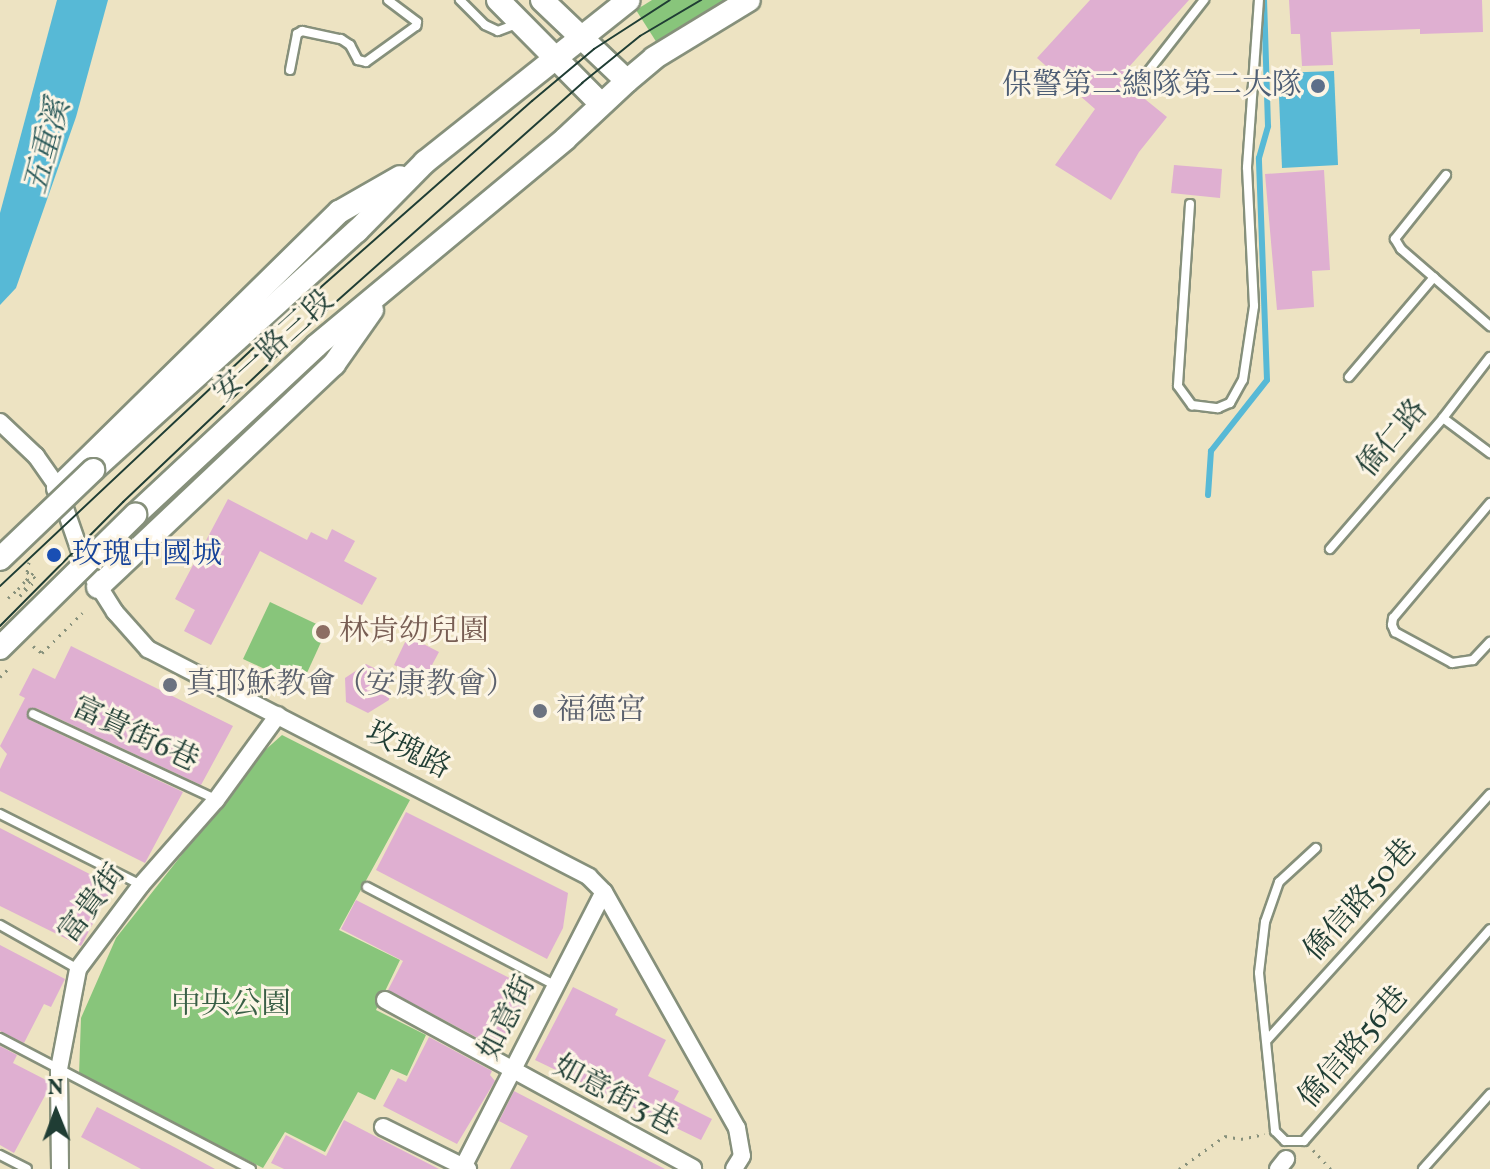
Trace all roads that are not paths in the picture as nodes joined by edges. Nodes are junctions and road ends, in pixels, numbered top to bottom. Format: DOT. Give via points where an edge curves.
graph roads {
  1 [pos="388,0"];
  2 [pos="460,0"];
  3 [pos="498,0"];
  4 [pos="542,0"];
  5 [pos="629,0"];
  6 [pos="749,0"];
  7 [pos="1204,0"];
  8 [pos="1259,0"];
  9 [pos="521,22"];
  10 [pos="580,36"];
  11 [pos="555,56"];
  12 [pos="290,70"];
  13 [pos="1147,73"];
  14 [pos="627,81"];
  15 [pos="601,104"];
  16 [pos="425,162"];
  17 [pos="1446,175"];
  18 [pos="1190,204"];
  19 [pos="1434,277"];
  20 [pos="386,289"];
  21 [pos="1490,326"];
  22 [pos="1490,357"];
  23 [pos="1349,377"];
  24 [pos="1443,418"];
  25 [pos="0,422"];
  26 [pos="1490,453"];
  27 [pos="58,488"];
  28 [pos="1490,503"];
  29 [pos="0,548"];
  30 [pos="1330,549"];
  31 [pos="0,559"];
  32 [pos="98,587"];
  33 [pos="1490,642"];
  34 [pos="5,657"];
  35 [pos="33,714"];
  36 [pos="278,715"];
  37 [pos="1490,794"];
  38 [pos="216,800"];
  39 [pos="0,814"];
  40 [pos="1316,848"];
  41 [pos="141,885"];
  42 [pos="367,887"];
  43 [pos="604,892"];
  44 [pos="0,925"];
  45 [pos="1490,929"];
  46 [pos="78,969"];
  47 [pos="556,986"];
  48 [pos="385,1000"];
  49 [pos="0,1038"];
  50 [pos="1267,1040"];
  51 [pos="59,1069"];
  52 [pos="512,1073"];
  53 [pos="1490,1094"];
  54 [pos="383,1127"];
  55 [pos="0,1155"];
  56 [pos="464,1168"];
  57 [pos="693,1168"];
  58 [pos="27,1169"];
  59 [pos="60,1169"];
  60 [pos="251,1169"];
  61 [pos="734,1169"];
  62 [pos="1423,1169"];
  1 -- 12 [label="lane" via="416,26 366,62 341,39 302,31"];
  2 -- 9 [label="lane" via="498,31"];
  3 -- 9 [label="street"];
  4 -- 10 [label="street"];
  5 -- 10 [label="street, 安一路三段"];
  6 -- 14 [label="street, 安一路三段" via="654,58"];
  7 -- 13 [label="lane"];
  8 -- 18 [label="lane" via="1247,167 1254,306 1243,380 1230,403 1218,408 1192,405 1178,386"];
  9 -- 11 [label="street"];
  10 -- 11 [label="street, 安一路三段"];
  10 -- 14 [label="street"];
  11 -- 15 [label="street"];
  11 -- 16 [label="street, 安一路三段"];
  14 -- 15 [label="street, 安一路三段"];
  15 -- 20 [label="street, 安一路三段"];
  16 -- 27 [label="street" via="339,212"];
  16 -- 31 [label="street, 安一路三段, bridge" via="357,231"];
  17 -- 19 [label="lane" via="1395,239"];
  19 -- 21 [label="lane"];
  19 -- 23 [label="lane"];
  20 -- 32 [label="street" via="334,364"];
  20 -- 34 [label="street, 安一路三段, bridge" via="316,346 135,515"];
  22 -- 24 [label="lane, 僑仁路"];
  24 -- 26 [label="lane"];
  24 -- 30 [label="lane, 僑仁路"];
  25 -- 27 [label="street, 玫瑰路" via="36,456"];
  27 -- 29 [label="street"];
  27 -- 32 [label="street, 玫瑰路"];
  28 -- 33 [label="lane" via="1392,625 1395,632 1452,663 1473,660"];
  32 -- 36 [label="street, 玫瑰路" via="148,649"];
  35 -- 38 [label="lane, 富貴街6巷"];
  36 -- 38 [label="street, 富貴街"];
  36 -- 43 [label="street, 玫瑰路" via="558,858"];
  37 -- 50 [label="lane, 僑信路50巷"];
  38 -- 41 [label="street, 富貴街"];
  39 -- 41 [label="lane"];
  40 -- 50 [label="lane, 僑信路56巷" via="1279,882 1265,922 1259,973"];
  41 -- 46 [label="street, 富貴街"];
  42 -- 47 [label="lane"];
  43 -- 47 [label="street, 如意街"];
  43 -- 61 [label="street, 玫瑰路" via="737,1128 742,1156"];
  44 -- 46 [label="lane"];
  45 -- 50 [label="lane, 僑信路56巷" via="1304,1141 1285,1141 1275,1131"];
  46 -- 51 [label="street, 富貴街"];
  47 -- 52 [label="street, 如意街"];
  48 -- 52 [label="street, 如意街3巷"];
  49 -- 51 [label="lane"];
  51 -- 59 [label="street, 富貴街"];
  51 -- 60 [label="lane"];
  52 -- 56 [label="street, 如意街"];
  52 -- 57 [label="street, 如意街3巷"];
  53 -- 62 [label="lane"];
  54 -- 56 [label="street"];
  55 -- 58 [label="lane"];
}
